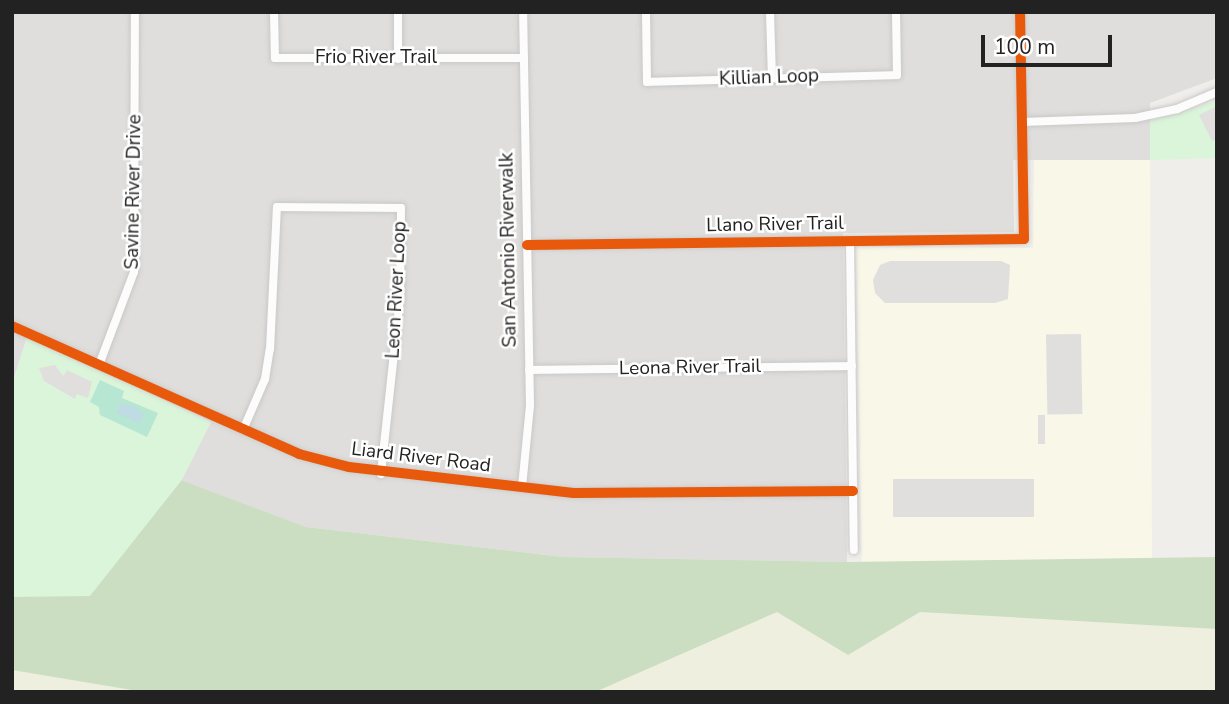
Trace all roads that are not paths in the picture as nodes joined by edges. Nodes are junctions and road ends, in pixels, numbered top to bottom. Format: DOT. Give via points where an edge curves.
graph roads {
  1 [pos="135,12"];
  2 [pos="274,12"];
  3 [pos="398,12"];
  4 [pos="523,12"];
  5 [pos="646,12"];
  6 [pos="770,12"];
  7 [pos="896,12"];
  8 [pos="1020,12"];
  9 [pos="524,58"];
  10 [pos="398,59"];
  11 [pos="772,78"];
  12 [pos="1217,92"];
  13 [pos="1022,122"];
  14 [pos="850,242"];
  15 [pos="527,244"];
  16 [pos="12,326"];
  17 [pos="99,365"];
  18 [pos="852,366"];
  19 [pos="528,370"];
  20 [pos="243,430"];
  21 [pos="381,474"];
  22 [pos="522,487"];
  23 [pos="853,491"];
  24 [pos="854,550"];
  1 -- 17 [label="street, Savine River Drive" via="134,272"];
  2 -- 10 [label="street, Frio River Trail" via="275,58"];
  3 -- 10 [label="street"];
  4 -- 9 [label="street, San Antonio Riverwalk"];
  5 -- 11 [label="street, Killian Loop" via="647,82"];
  6 -- 11 [label="street"];
  7 -- 11 [label="street, Killian Loop" via="898,75"];
  8 -- 13 [label="street"];
  9 -- 10 [label="street, Frio River Trail"];
  9 -- 15 [label="street, San Antonio Riverwalk"];
  12 -- 13 [label="street" via="1177,109 1135,118"];
  13 -- 14 [label="street, Llano River Trail" via="1024,239"];
  14 -- 15 [label="street, Llano River Trail"];
  14 -- 18 [label="street"];
  15 -- 19 [label="street, San Antonio Riverwalk"];
  16 -- 17 [label="street, Liard River Road"];
  17 -- 20 [label="street, Liard River Road"];
  18 -- 19 [label="street, Leona River Trail"];
  18 -- 23 [label="street"];
  19 -- 22 [label="street, San Antonio Riverwalk"];
  20 -- 21 [label="street, Liard River Road" via="299,454"];
  20 -- 21 [label="street, Leon River Loop" via="265,379 270,349 277,206 401,208 400,298"];
  21 -- 22 [label="street, Liard River Road"];
  22 -- 23 [label="street, Liard River Road" via="621,494"];
  23 -- 24 [label="street"];
}
